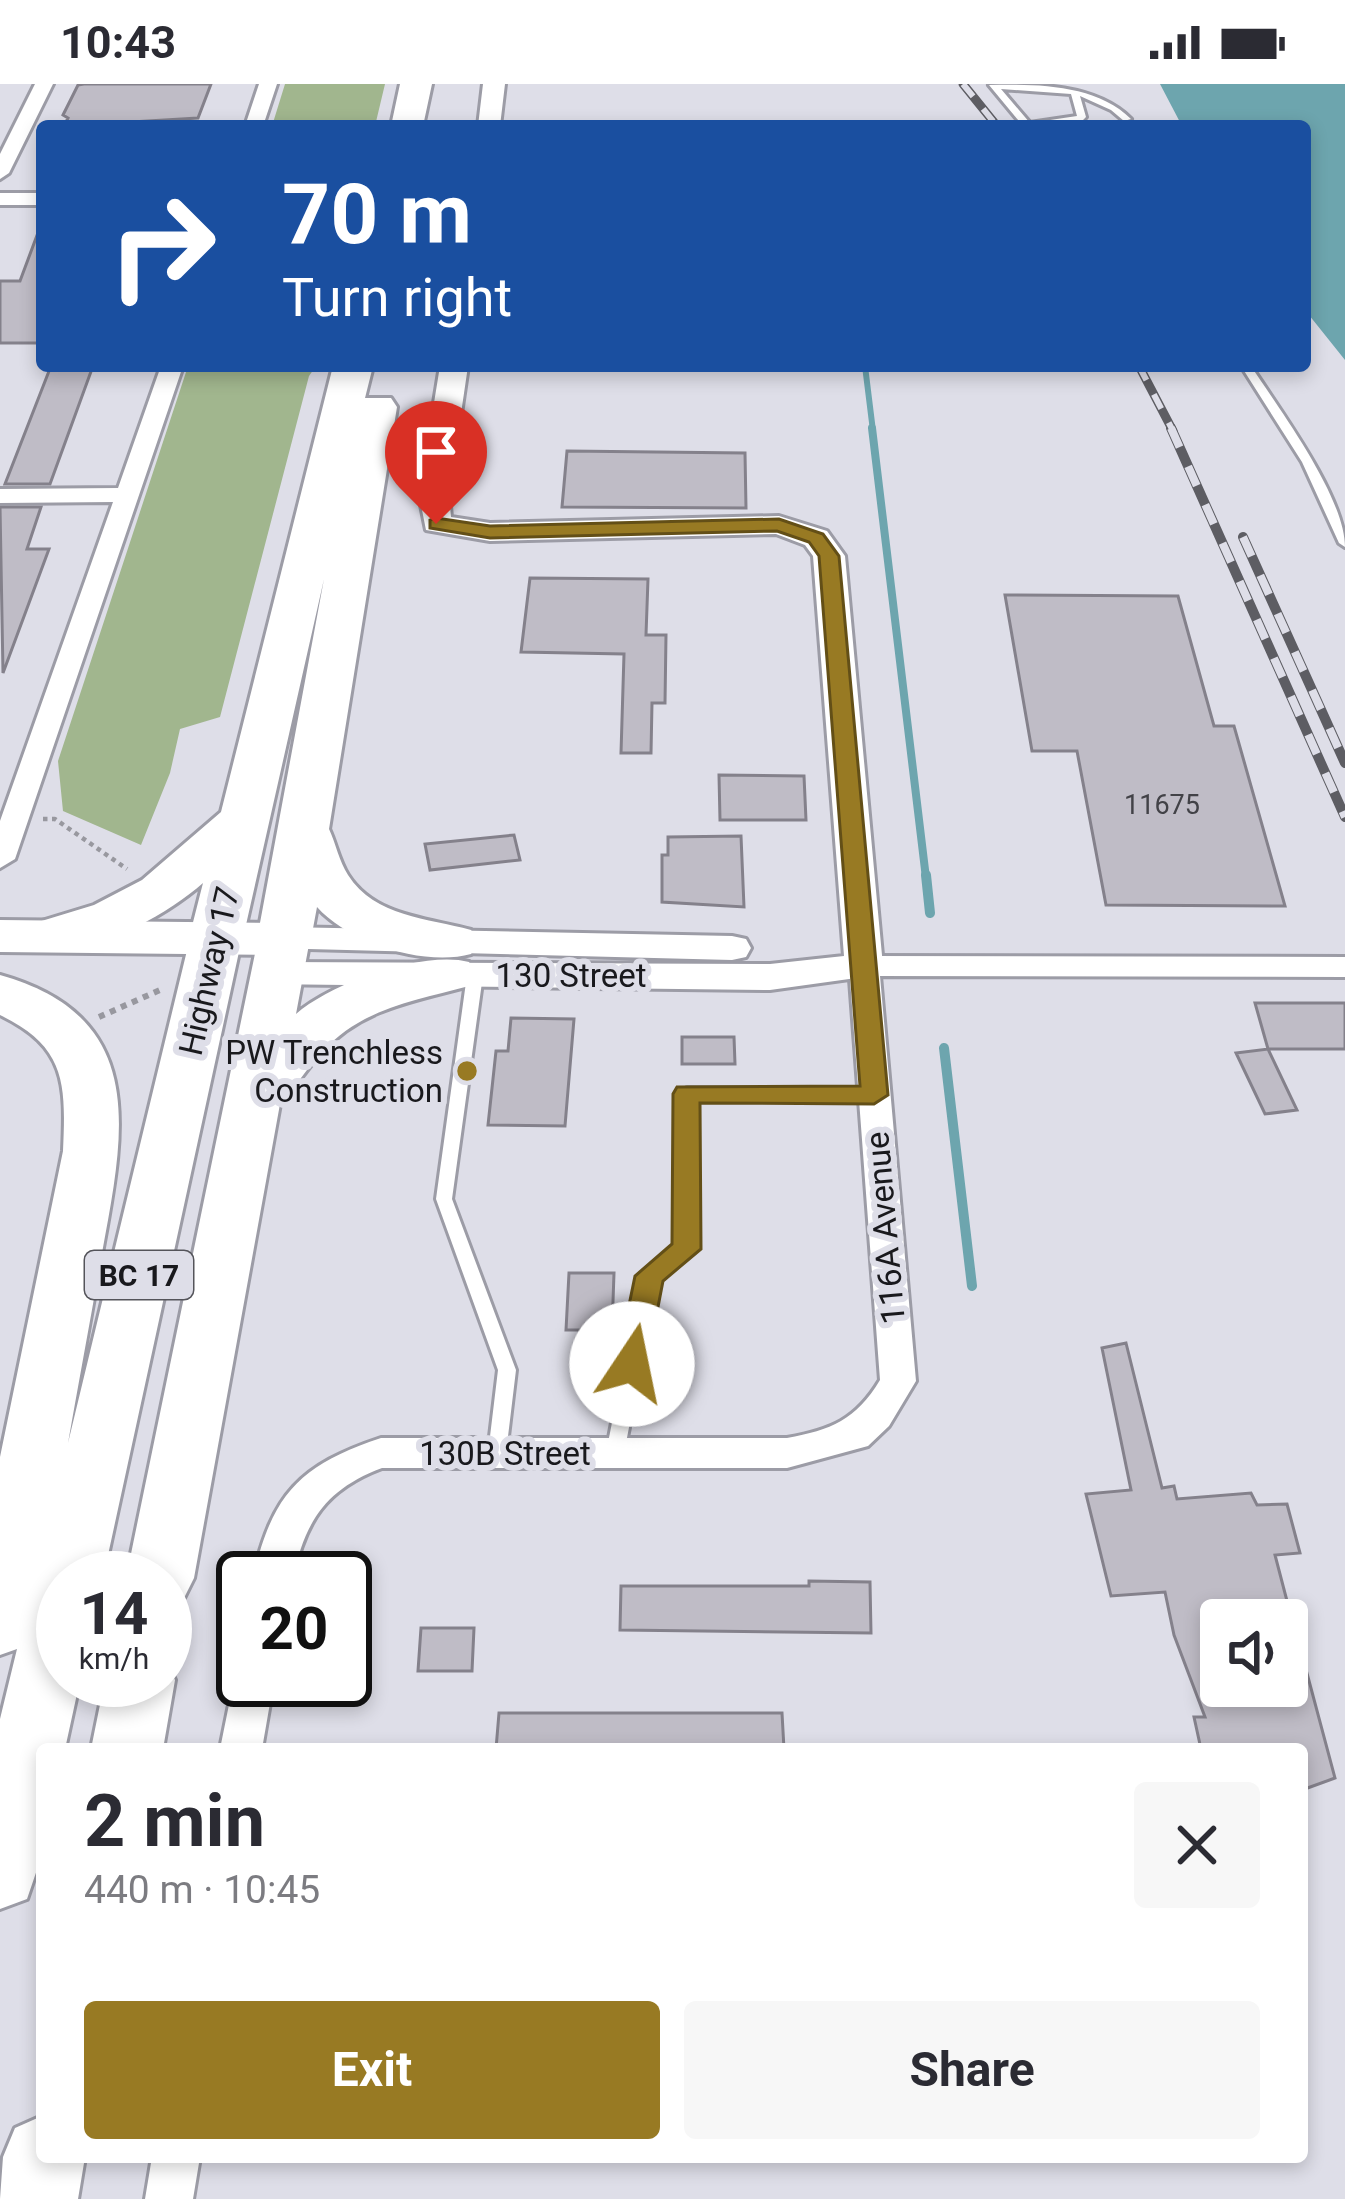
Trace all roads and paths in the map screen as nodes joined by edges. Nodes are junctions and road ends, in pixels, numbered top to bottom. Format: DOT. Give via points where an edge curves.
graph roads {
  1 [pos="44,84"];
  2 [pos="268,84"];
  3 [pos="416,84"];
  4 [pos="439,84"];
  5 [pos="494,84"];
  6 [pos="994,85"];
  7 [pos="1074,91"];
  8 [pos="1126,119"];
  9 [pos="256,120"];
  10 [pos="408,120"];
  11 [pos="431,120"];
  12 [pos="490,120"];
  13 [pos="1023,120"];
  14 [pos="1079,120"];
  15 [pos="0,173"];
  16 [pos="0,199"];
  17 [pos="36,199"];
  18 [pos="170,372"];
  19 [pos="351,372"];
  20 [pos="384,372"];
  21 [pos="453,372"];
  22 [pos="1250,372"];
  23 [pos="127,495"];
  24 [pos="0,496"];
  25 [pos="317,504"];
  26 [pos="1345,543"];
  27 [pos="15,818"];
  28 [pos="244,818"];
  29 [pos="305,832"];
  30 [pos="1,859"];
  31 [pos="128,870"];
  32 [pos="55,935"];
  33 [pos="0,936"];
  34 [pos="235,959"];
  35 [pos="459,964"];
  36 [pos="864,966"];
  37 [pos="1345,967"];
  38 [pos="0,969"];
  39 [pos="0,993"];
  40 [pos="87,1022"];
  41 [pos="874,1095"];
  42 [pos="253,1103"];
  43 [pos="880,1415"];
  44 [pos="497,1453"];
  45 [pos="615,1453"];
  46 [pos="75,1551"];
  47 [pos="165,1551"];
  48 [pos="278,1551"];
  49 [pos="0,1625"];
  50 [pos="39,1707"];
  51 [pos="135,1707"];
  52 [pos="249,1707"];
  53 [pos="128,1743"];
  54 [pos="242,1743"];
  55 [pos="0,1874"];
  56 [pos="43,2163"];
  57 [pos="175,2163"];
  58 [pos="36,2199"];
  59 [pos="169,2199"];
  1 -- 15 [label="street"];
  2 -- 9 [label="street"];
  3 -- 10 [label="highway"];
  4 -- 11 [label="highway"];
  5 -- 12 [label="street"];
  6 -- 7 [label="lane"];
  6 -- 13 [label="lane"];
  7 -- 8 [label="lane" via="1107,100"];
  7 -- 14 [label="lane"];
  16 -- 17 [label="street"];
  18 -- 23 [label="street"];
  19 -- 25 [label="highway, Highway 17 / BC 17"];
  20 -- 29 [label="highway, Highway 17 / BC 17"];
  21 -- 36 [label="street, 116A Avenue" via="436,524 490,532 779,525 816,538 829,556"];
  22 -- 26 [label="lane" via="1309,463"];
  23 -- 24 [label="street"];
  23 -- 27 [label="street"];
  25 -- 28 [label="highway, Highway 17 / BC 17"];
  25 -- 34 [label="highway" via="320,578 276,812"];
  27 -- 30 [label="street"];
  27 -- 31 [label="path" via="55,819"];
  28 -- 32 [label="highway" via="161,892"];
  28 -- 34 [label="highway, Highway 17 / BC 17"];
  29 -- 34 [label="highway, Highway 17 / BC 17"];
  29 -- 35 [label="highway" via="316,873 350,910"];
  32 -- 33 [label="main road"];
  32 -- 34 [label="main road"];
  34 -- 35 [label="street, 130 Street"];
  34 -- 38 [label="main road"];
  34 -- 40 [label="path"];
  34 -- 42 [label="highway, Highway 17 / BC 17"];
  34 -- 46 [label="highway, Highway 17 / BC 17"];
  35 -- 36 [label="street, 130 Street" via="770,977"];
  35 -- 42 [label="highway" via="332,1011 302,1036"];
  35 -- 44 [label="lane" via="444,1199 507,1370"];
  36 -- 37 [label="street, 130 Street"];
  36 -- 41 [label="street, 116A Avenue"];
  39 -- 49 [label="highway" via="68,1031 87,1070 94,1115"];
  41 -- 43 [label="street, 116A Avenue" via="898,1381"];
  41 -- 45 [label="lane" via="687,1094 686,1249 650,1276"];
  42 -- 47 [label="highway, Highway 17 / BC 17"];
  43 -- 45 [label="street, 130B Street" via="848,1442 787,1453"];
  44 -- 45 [label="street, 130B Street"];
  44 -- 48 [label="street, 130B Street" via="381,1453 338,1467 301,1497"];
  50 -- 55 [label="highway"];
  51 -- 53 [label="highway"];
  52 -- 54 [label="street"];
  56 -- 58 [label="highway"];
  57 -- 59 [label="street"];
}
